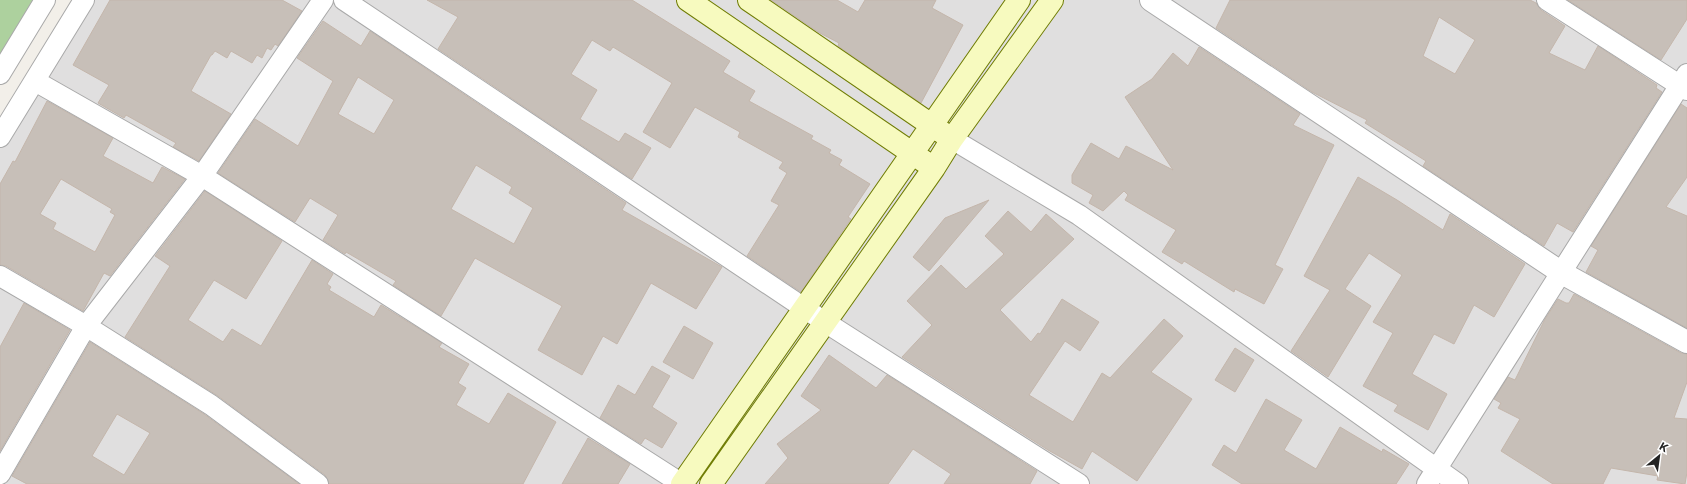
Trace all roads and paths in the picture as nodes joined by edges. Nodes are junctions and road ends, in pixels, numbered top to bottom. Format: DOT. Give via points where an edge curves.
graph roads {
  1 [pos="45,0"];
  2 [pos="84,0"];
  3 [pos="323,0"];
  4 [pos="344,0"];
  5 [pos="688,0"];
  6 [pos="749,0"];
  7 [pos="1019,0"];
  8 [pos="1052,0"];
  9 [pos="1150,0"];
  10 [pos="1546,0"];
  11 [pos="0,74"];
  12 [pos="35,81"];
  13 [pos="1685,84"];
  14 [pos="931,125"];
  15 [pos="0,136"];
  16 [pos="952,139"];
  17 [pos="913,154"];
  18 [pos="934,168"];
  19 [pos="202,176"];
  20 [pos="1562,273"];
  21 [pos="0,276"];
  22 [pos="804,308"];
  23 [pos="825,322"];
  24 [pos="86,326"];
  25 [pos="1687,342"];
  26 [pos="0,474"];
  27 [pos="1431,477"];
  28 [pos="318,484"];
  29 [pos="682,484"];
  30 [pos="711,484"];
  31 [pos="1079,484"];
  32 [pos="1458,484"];
  1 -- 11 [label="street"];
  2 -- 12 [label="street"];
  3 -- 19 [label="street"];
  4 -- 22 [label="street"];
  5 -- 17 [label="main road"];
  6 -- 14 [label="main road"];
  7 -- 14 [label="main road"];
  8 -- 16 [label="main road"];
  9 -- 20 [label="street"];
  10 -- 13 [label="street"];
  12 -- 15 [label="street"];
  12 -- 19 [label="street"];
  13 -- 20 [label="street"];
  14 -- 16 [label="main road"];
  14 -- 17 [label="main road"];
  16 -- 18 [label="main road"];
  16 -- 27 [label="street" via="1079,215"];
  17 -- 18 [label="main road"];
  17 -- 22 [label="main road"];
  18 -- 23 [label="main road"];
  19 -- 24 [label="street"];
  19 -- 29 [label="street"];
  20 -- 25 [label="street"];
  20 -- 27 [label="street"];
  21 -- 24 [label="street"];
  22 -- 23 [label="street"];
  22 -- 29 [label="main road"];
  23 -- 30 [label="main road"];
  23 -- 31 [label="street"];
  24 -- 26 [label="street"];
  24 -- 28 [label="street" via="211,405"];
  27 -- 32 [label="street"];
}
